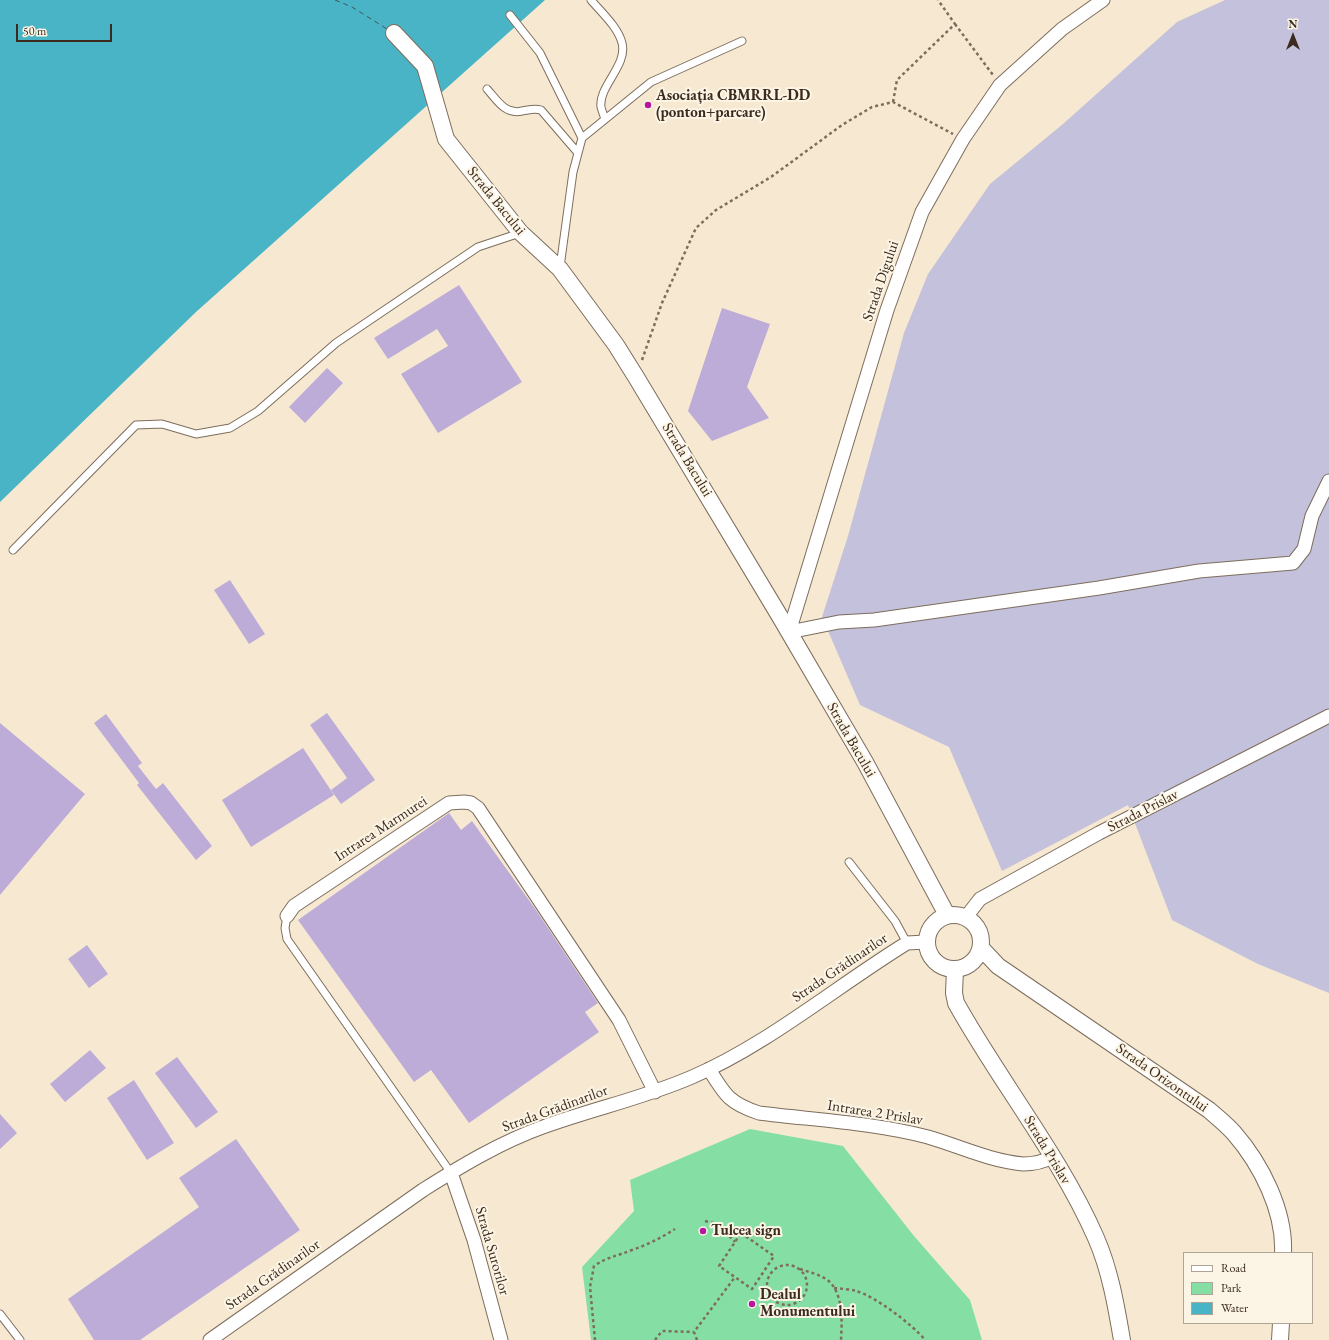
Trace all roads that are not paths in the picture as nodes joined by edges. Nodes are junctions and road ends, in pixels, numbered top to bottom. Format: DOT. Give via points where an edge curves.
graph roads {
  1 [pos="591,0"];
  2 [pos="1103,0"];
  3 [pos="510,15"];
  4 [pos="394,33"];
  5 [pos="742,41"];
  6 [pos="488,89"];
  7 [pos="605,119"];
  8 [pos="582,138"];
  9 [pos="578,153"];
  10 [pos="520,232"];
  11 [pos="560,269"];
  12 [pos="1329,481"];
  13 [pos="13,550"];
  14 [pos="789,632"];
  15 [pos="1329,716"];
  16 [pos="849,862"];
  17 [pos="947,915"];
  18 [pos="287,916"];
  19 [pos="966,917"];
  20 [pos="926,942"];
  21 [pos="907,943"];
  22 [pos="980,948"];
  23 [pos="955,970"];
  24 [pos="709,1069"];
  25 [pos="655,1092"];
  26 [pos="1052,1157"];
  27 [pos="450,1173"];
  28 [pos="1283,1252"];
  29 [pos="0,1314"];
  30 [pos="1281,1324"];
  31 [pos="20,1340"];
  32 [pos="210,1340"];
  33 [pos="501,1340"];
  34 [pos="1122,1340"];
  35 [pos="1280,1340"];
  1 -- 7 [label="lane" via="619,35 623,44 620,60 604,93 601,106"];
  2 -- 14 [label="street, Strada Digului" via="1062,29 1000,85 963,138 922,212 887,310"];
  3 -- 8 [label="lane" via="540,53"];
  4 -- 10 [label="street, Strada Bacului" via="425,66 446,139"];
  5 -- 7 [label="lane" via="651,82"];
  6 -- 9 [label="lane" via="504,109 514,112 532,108 541,110"];
  7 -- 8 [label="lane"];
  8 -- 9 [label="lane"];
  9 -- 11 [label="lane" via="573,172"];
  10 -- 11 [label="street, Strada Bacului"];
  10 -- 13 [label="lane" via="478,247 336,343 258,411 230,428 196,434 162,424 136,425"];
  11 -- 14 [label="street, Strada Bacului" via="616,345"];
  12 -- 14 [label="street" via="1312,516 1304,549 1293,563 1199,571 874,620 839,622"];
  14 -- 17 [label="street, Strada Bacului" via="865,762"];
  15 -- 19 [label="street, Strada Prislav" via="1099,833 980,899"];
  16 -- 21 [label="lane" via="895,921"];
  17 -- 19 [label="street"];
  17 -- 20 [label="street" via="932,925"];
  18 -- 25 [label="street, Intrarea Marmurei" via="294,906 449,804 471,804 478,808 618,1020"];
  18 -- 27 [label="lane, Intrarea Marmurei" via="287,939"];
  19 -- 22 [label="street" via="978,930"];
  20 -- 21 [label="street, Strada Grădinarilor"];
  20 -- 23 [label="street" via="932,958 942,967"];
  21 -- 24 [label="street, Strada Grădinarilor" via="759,1042"];
  22 -- 23 [label="street" via="972,963"];
  22 -- 28 [label="street, Strada Orizontului" via="998,966 1209,1110 1233,1132 1255,1161 1270,1193 1281,1222"];
  23 -- 26 [label="street, Strada Prislav" via="956,1003"];
  24 -- 25 [label="street, Strada Grădinarilor"];
  24 -- 26 [label="street, Intrarea 2 Prislav" via="724,1093 744,1108 759,1113 928,1137 1023,1164 1042,1162"];
  25 -- 27 [label="street, Strada Grădinarilor" via="542,1127"];
  26 -- 34 [label="street, Strada Prislav" via="1096,1237 1111,1284"];
  27 -- 32 [label="street, Strada Grădinarilor" via="422,1190"];
  27 -- 33 [label="street, Strada Surorilor" via="474,1240"];
  29 -- 31 [label="lane"];
  30 -- 35 [label="street"];
}
